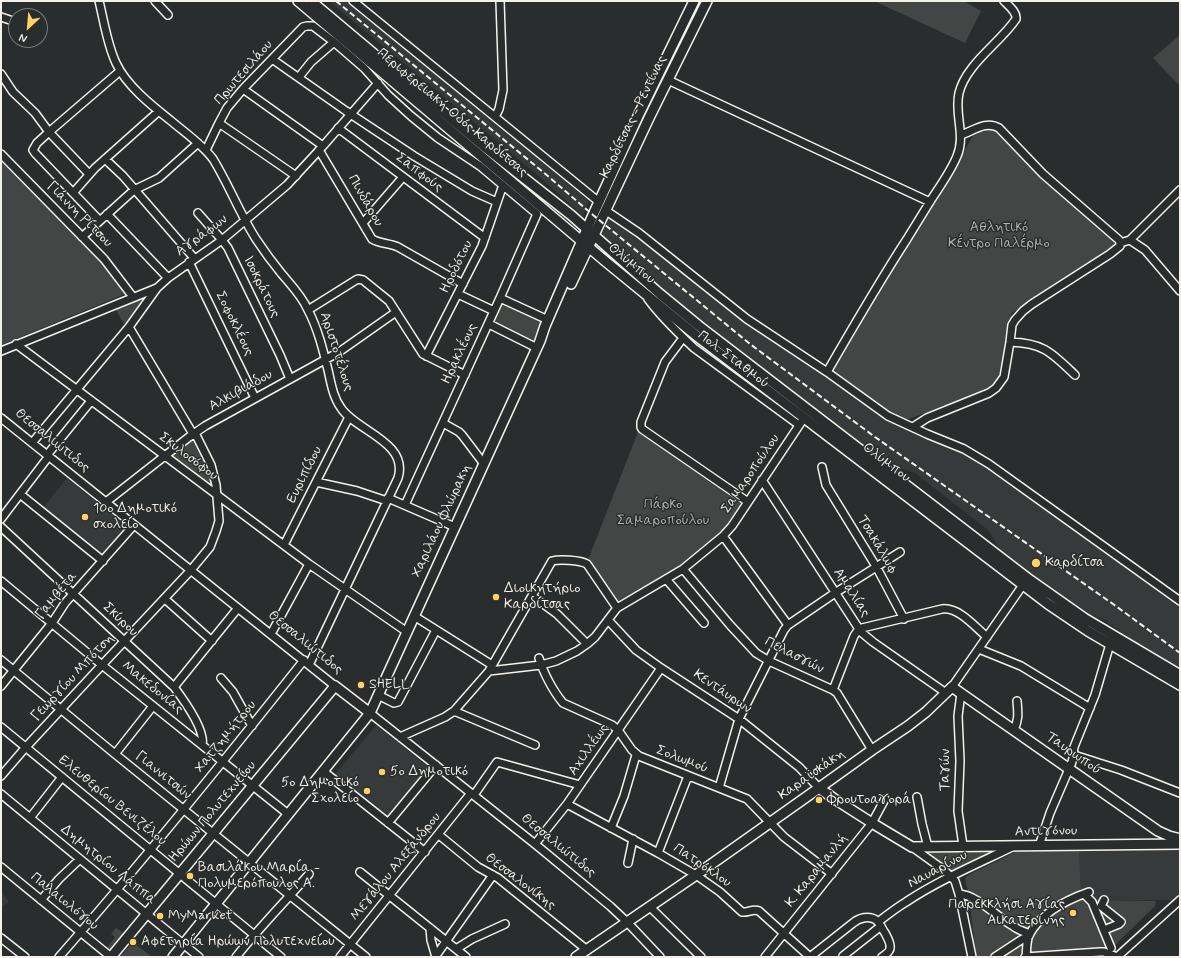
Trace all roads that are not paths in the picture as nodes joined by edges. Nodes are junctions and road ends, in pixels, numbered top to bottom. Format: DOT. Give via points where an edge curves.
graph roads {
  1 [pos="99,1"];
  2 [pos="155,1"];
  3 [pos="298,1"];
  4 [pos="311,1"];
  5 [pos="352,1"];
  6 [pos="500,1"];
  7 [pos="694,1"];
  8 [pos="707,1"];
  9 [pos="1004,1"];
  10 [pos="168,15"];
  11 [pos="334,42"];
  12 [pos="272,59"];
  13 [pos="120,70"];
  14 [pos="1,74"];
  15 [pos="299,78"];
  16 [pos="668,80"];
  17 [pos="378,83"];
  18 [pos="243,89"];
  19 [pos="159,111"];
  20 [pos="350,114"];
  21 [pos="639,114"];
  22 [pos="495,117"];
  23 [pos="649,118"];
  24 [pos="219,123"];
  25 [pos="338,128"];
  26 [pos="49,132"];
  27 [pos="961,135"];
  28 [pos="198,144"];
  29 [pos="321,148"];
  30 [pos="206,150"];
  31 [pos="1,154"];
  32 [pos="105,159"];
  33 [pos="89,174"];
  34 [pos="296,176"];
  35 [pos="403,177"];
  36 [pos="503,186"];
  37 [pos="134,190"];
  38 [pos="1180,190"];
  39 [pos="73,193"];
  40 [pos="497,202"];
  41 [pos="599,202"];
  42 [pos="930,202"];
  43 [pos="605,210"];
  44 [pos="198,213"];
  45 [pos="107,214"];
  46 [pos="99,220"];
  47 [pos="245,220"];
  48 [pos="362,223"];
  49 [pos="590,232"];
  50 [pos="82,237"];
  51 [pos="485,238"];
  52 [pos="222,240"];
  53 [pos="1130,240"];
  54 [pos="1120,243"];
  55 [pos="585,244"];
  56 [pos="602,259"];
  57 [pos="192,260"];
  58 [pos="579,266"];
  59 [pos="168,278"];
  60 [pos="463,284"];
  61 [pos="157,288"];
  62 [pos="641,289"];
  63 [pos="1180,291"];
  64 [pos="458,294"];
  65 [pos="133,297"];
  66 [pos="500,298"];
  67 [pos="308,310"];
  68 [pos="494,311"];
  69 [pos="396,312"];
  70 [pos="548,320"];
  71 [pos="489,324"];
  72 [pos="129,326"];
  73 [pos="683,338"];
  74 [pos="1010,342"];
  75 [pos="16,344"];
  76 [pos="538,345"];
  77 [pos="1,351"];
  78 [pos="426,356"];
  79 [pos="325,360"];
  80 [pos="826,372"];
  81 [pos="465,374"];
  82 [pos="1075,375"];
  83 [pos="290,379"];
  84 [pos="77,390"];
  85 [pos="255,398"];
  86 [pos="91,401"];
  87 [pos="349,417"];
  88 [pos="1,418"];
  89 [pos="802,422"];
  90 [pos="443,424"];
  91 [pos="913,427"];
  92 [pos="194,433"];
  93 [pos="32,443"];
  94 [pos="48,456"];
  95 [pos="165,456"];
  96 [pos="484,464"];
  97 [pos="822,467"];
  98 [pos="762,480"];
  99 [pos="316,482"];
  100 [pos="20,494"];
  101 [pos="217,495"];
  102 [pos="388,499"];
  103 [pos="106,502"];
  104 [pos="748,502"];
  105 [pos="405,505"];
  106 [pos="1,519"];
  107 [pos="134,525"];
  108 [pos="1,527"];
  109 [pos="455,527"];
  110 [pos="723,536"];
  111 [pos="284,545"];
  112 [pos="900,552"];
  113 [pos="103,561"];
  114 [pos="309,564"];
  115 [pos="877,568"];
  116 [pos="683,569"];
  117 [pos="191,570"];
  118 [pos="666,579"];
  119 [pos="1,581"];
  120 [pos="1025,581"];
  121 [pos="345,590"];
  122 [pos="835,593"];
  123 [pos="73,594"];
  124 [pos="532,596"];
  125 [pos="164,599"];
  126 [pos="1180,601"];
  127 [pos="238,608"];
  128 [pos="617,608"];
  129 [pos="414,616"];
  130 [pos="904,619"];
  131 [pos="608,620"];
  132 [pos="52,623"];
  133 [pos="704,623"];
  134 [pos="788,625"];
  135 [pos="859,629"];
  136 [pos="436,630"];
  137 [pos="407,632"];
  138 [pos="271,634"];
  139 [pos="987,637"];
  140 [pos="124,641"];
  141 [pos="212,641"];
  142 [pos="587,644"];
  143 [pos="1110,644"];
  144 [pos="979,649"];
  145 [pos="539,658"];
  146 [pos="1,660"];
  147 [pos="769,661"];
  148 [pos="306,662"];
  149 [pos="102,665"];
  150 [pos="541,665"];
  151 [pos="491,668"];
  152 [pos="661,668"];
  153 [pos="14,670"];
  154 [pos="1180,675"];
  155 [pos="221,678"];
  156 [pos="1,686"];
  157 [pos="335,686"];
  158 [pos="1180,686"];
  159 [pos="174,687"];
  160 [pos="833,690"];
  161 [pos="949,690"];
  162 [pos="961,693"];
  163 [pos="378,695"];
  164 [pos="1016,701"];
  165 [pos="153,706"];
  166 [pos="1090,708"];
  167 [pos="61,710"];
  168 [pos="454,711"];
  169 [pos="370,713"];
  170 [pos="739,719"];
  171 [pos="252,726"];
  172 [pos="1,727"];
  173 [pos="618,730"];
  174 [pos="1014,730"];
  175 [pos="400,737"];
  176 [pos="202,745"];
  177 [pos="535,745"];
  178 [pos="26,747"];
  179 [pos="872,750"];
  180 [pos="115,754"];
  181 [pos="636,755"];
  182 [pos="1074,755"];
  183 [pos="223,761"];
  184 [pos="436,765"];
  185 [pos="1070,769"];
  186 [pos="323,771"];
  187 [pos="1,776"];
  188 [pos="688,776"];
  189 [pos="62,777"];
  190 [pos="580,785"];
  191 [pos="253,786"];
  192 [pos="719,788"];
  193 [pos="819,788"];
  194 [pos="1180,793"];
  195 [pos="1,794"];
  196 [pos="473,794"];
  197 [pos="917,796"];
  198 [pos="885,799"];
  199 [pos="567,804"];
  200 [pos="183,809"];
  201 [pos="288,814"];
  202 [pos="30,818"];
  203 [pos="770,822"];
  204 [pos="388,823"];
  205 [pos="872,823"];
  206 [pos="611,828"];
  207 [pos="214,834"];
  208 [pos="439,835"];
  209 [pos="1180,839"];
  210 [pos="633,840"];
  211 [pos="535,844"];
  212 [pos="1180,844"];
  213 [pos="963,846"];
  214 [pos="1013,846"];
  215 [pos="1039,846"];
  216 [pos="912,847"];
  217 [pos="928,847"];
  218 [pos="150,849"];
  219 [pos="425,852"];
  220 [pos="658,852"];
  221 [pos="80,859"];
  222 [pos="249,862"];
  223 [pos="628,862"];
  224 [pos="1,867"];
  225 [pos="360,872"];
  226 [pos="180,874"];
  227 [pos="309,874"];
  228 [pos="832,874"];
  229 [pos="696,875"];
  230 [pos="493,876"];
  231 [pos="952,877"];
  232 [pos="117,889"];
  233 [pos="959,894"];
  234 [pos="290,896"];
  235 [pos="389,896"];
  236 [pos="41,900"];
  237 [pos="1104,900"];
  238 [pos="1180,900"];
  239 [pos="216,903"];
  240 [pos="650,907"];
  241 [pos="147,914"];
  242 [pos="627,922"];
  243 [pos="505,924"];
  244 [pos="879,924"];
  245 [pos="429,927"];
  246 [pos="1104,930"];
  247 [pos="80,932"];
  248 [pos="784,933"];
  249 [pos="254,935"];
  250 [pos="1030,935"];
  251 [pos="1,938"];
  252 [pos="446,941"];
  253 [pos="183,944"];
  254 [pos="350,944"];
  255 [pos="1111,948"];
  256 [pos="456,949"];
  257 [pos="587,950"];
  258 [pos="843,956"];
  259 [pos="25,957"];
  260 [pos="59,957"];
  261 [pos="111,957"];
  262 [pos="173,957"];
  263 [pos="199,957"];
  264 [pos="236,957"];
  265 [pos="281,957"];
  266 [pos="340,957"];
  267 [pos="366,957"];
  268 [pos="436,957"];
  269 [pos="466,957"];
  270 [pos="576,957"];
  271 [pos="660,957"];
  272 [pos="701,957"];
  273 [pos="766,957"];
  274 [pos="810,957"];
  275 [pos="882,957"];
  276 [pos="972,957"];
  277 [pos="995,957"];
  278 [pos="1026,957"];
  279 [pos="1117,957"];
  1 -- 13 [label="street, Αριστοτέλους" via="111,51"];
  2 -- 10 [label="street"];
  3 -- 55 [label="main road, Περιφερειακή Οδός Καρδίτσας"];
  4 -- 49 [label="main road, Περιφερειακή Οδός Καρδίτσας"];
  5 -- 22 [label="street"];
  6 -- 22 [label="street" via="503,90"];
  7 -- 21 [label="main road, Καρδίτσας - Ρεντίνας"];
  8 -- 16 [label="main road, Καρδίτσας - Ρεντίνας"];
  9 -- 27 [label="street" via="1015,12 1016,19 963,80 958,100"];
  11 -- 12 [label="street, Πρωτεσιλάου" via="313,26 303,27"];
  11 -- 15 [label="street" via="310,62"];
  11 -- 17 [label="street"];
  12 -- 15 [label="street"];
  12 -- 18 [label="street, Πρωτεσιλάου"];
  13 -- 19 [label="street, Αριστοτέλους" via="136,90"];
  13 -- 26 [label="street"];
  14 -- 26 [label="street" via="11,90 35,113"];
  15 -- 20 [label="street"];
  16 -- 23 [label="main road, Καρδίτσας - Ρεντίνας"];
  16 -- 42 [label="street"];
  17 -- 20 [label="street, Αγράφων"];
  17 -- 36 [label="street" via="421,125 480,166"];
  18 -- 24 [label="street, Πρωτεσιλάου"];
  18 -- 29 [label="street"];
  19 -- 28 [label="street, Αριστοτέλους"];
  19 -- 32 [label="street"];
  20 -- 25 [label="street, Αγράφων"];
  20 -- 40 [label="street" via="461,185"];
  21 -- 23 [label="main road"];
  21 -- 41 [label="main road, Καρδίτσας - Ρεντίνας"];
  22 -- 41 [label="street"];
  23 -- 43 [label="main road, Καρδίτσας - Ρεντίνας"];
  24 -- 30 [label="street, Πρωτεσιλάου"];
  24 -- 34 [label="street"];
  25 -- 29 [label="street, Αγράφων"];
  25 -- 35 [label="street, Σαπφούς"];
  26 -- 33 [label="street"];
  26 -- 39 [label="street" via="37,143 34,151"];
  27 -- 42 [label="street" via="958,156"];
  27 -- 54 [label="street" via="986,125 997,127 1048,178"];
  28 -- 30 [label="street, Αριστοτέλους"];
  28 -- 37 [label="street" via="159,178"];
  29 -- 34 [label="street, Αγράφων"];
  29 -- 48 [label="street, Πινδάρου"];
  30 -- 47 [label="street, Αριστοτέλους" via="218,167"];
  31 -- 50 [label="street, Γιάννη Ρίτσου"];
  32 -- 33 [label="street"];
  32 -- 37 [label="street, Σοφοκλέους"];
  33 -- 39 [label="street"];
  34 -- 47 [label="street, Αγράφων"];
  35 -- 48 [label="street"];
  35 -- 51 [label="street, Σαπφούς"];
  36 -- 40 [label="street, Ηροδότου"];
  36 -- 66 [label="street, Ηρακλέους" via="538,214"];
  37 -- 45 [label="street"];
  37 -- 57 [label="street, Σοφοκλέους"];
  38 -- 53 [label="street"];
  39 -- 46 [label="street"];
  40 -- 51 [label="street, Ηροδότου"];
  41 -- 49 [label="main road, Καρδίτσας - Ρεντίνας"];
  42 -- 80 [label="street"];
  43 -- 49 [label="main road, Καρδίτσας - Ρεντίνας"];
  43 -- 80 [label="street" via="747,319"];
  44 -- 52 [label="street, Ισοκράτους"];
  45 -- 46 [label="street"];
  45 -- 59 [label="street"];
  46 -- 50 [label="street"];
  47 -- 52 [label="street, Αγράφων"];
  47 -- 67 [label="street, Αριστοτέλους"];
  48 -- 60 [label="street, Πινδάρου" via="374,240 398,246"];
  49 -- 55 [label="main road, Καρδίτσας - Ρεντίνας"];
  49 -- 120 [label="main road, Ολύμπου" via="660,294"];
  50 -- 65 [label="street, Γιάννη Ρίτσου" via="108,263"];
  51 -- 60 [label="street, Ηροδότου"];
  52 -- 57 [label="street, Αγράφων"];
  52 -- 83 [label="street, Ισοκράτους"];
  53 -- 54 [label="street"];
  53 -- 63 [label="street" via="1145,250"];
  54 -- 74 [label="street" via="1110,254 1023,311 1012,325"];
  55 -- 56 [label="main road, Ολύμπου"];
  55 -- 58 [label="main road, Χαριλάου Φλώρακη"];
  55 -- 70 [label="main road, Χαριλάου Φλώρακη"];
  56 -- 58 [label="main road" via="590,259"];
  56 -- 62 [label="main road, Ολύμπου"];
  57 -- 59 [label="street, Αγράφων"];
  57 -- 85 [label="street, Σοφοκλέους"];
  58 -- 76 [label="main road, Χαριλάου Φλώρακη" via="550,329"];
  59 -- 61 [label="street, Αγράφων"];
  60 -- 64 [label="street, Ηροδότου"];
  61 -- 65 [label="street, Αγράφων"];
  61 -- 72 [label="street"];
  62 -- 73 [label="street"];
  62 -- 89 [label="main road, Ολύμπου"];
  64 -- 68 [label="street"];
  64 -- 78 [label="street, Ηροδότου"];
  65 -- 75 [label="street, Αγράφων"];
  66 -- 68 [label="street, Ηρακλέους"];
  66 -- 70 [label="street"];
  67 -- 69 [label="street" via="358,279 364,280 386,298"];
  67 -- 79 [label="street, Αριστοτέλους" via="317,330"];
  68 -- 71 [label="street, Ηρακλέους"];
  69 -- 78 [label="street"];
  69 -- 79 [label="street, Αλκιβιάδου"];
  70 -- 76 [label="main road, Χαριλάου Φλώρακη"];
  71 -- 76 [label="street"];
  71 -- 81 [label="street, Ηρακλέους"];
  72 -- 84 [label="street"];
  72 -- 92 [label="street, Γεωργίου Μπότση"];
  73 -- 89 [label="street, Πολ. Σταθμού"];
  73 -- 104 [label="street, Πολ. Σταθμού" via="665,362 641,427"];
  74 -- 82 [label="street" via="1030,344 1047,350"];
  74 -- 91 [label="street" via="1004,377 996,388 927,418"];
  75 -- 77 [label="street, Αγράφων"];
  75 -- 84 [label="street, Σκυλοσόφου"];
  76 -- 96 [label="main road, Χαριλάου Φλώρακη"];
  78 -- 81 [label="street"];
  79 -- 83 [label="street, Αλκιβιάδου"];
  79 -- 87 [label="street, Αριστοτέλους" via="337,401"];
  80 -- 91 [label="street" via="888,416"];
  81 -- 90 [label="street, Ηρακλέους"];
  83 -- 85 [label="street, Αλκιβιάδου"];
  84 -- 86 [label="street, Σκυλοσόφου"];
  84 -- 93 [label="street"];
  85 -- 92 [label="street, Αλκιβιάδου"];
  86 -- 94 [label="street"];
  86 -- 95 [label="street, Σκυλοσόφου"];
  87 -- 99 [label="street, Ευριπίδου"];
  87 -- 102 [label="street, Αριστοτέλους" via="384,443 397,458 399,474"];
  88 -- 93 [label="street, Θεσσαλιώτιδος"];
  89 -- 98 [label="street, Σαμαροπούλου"];
  89 -- 120 [label="main road, Ολύμπου"];
  90 -- 96 [label="street" via="459,432"];
  90 -- 105 [label="street, Ηρακλέους"];
  91 -- 126 [label="street" via="964,448 989,464"];
  92 -- 95 [label="street, Αλκιβιάδου"];
  92 -- 101 [label="street, Γεωργίου Μπότση" via="211,465"];
  93 -- 94 [label="street, Θεσσαλιώτιδος"];
  94 -- 100 [label="street"];
  94 -- 103 [label="street, Θεσσαλιώτιδος"];
  95 -- 101 [label="street, Σκυλοσόφου"];
  95 -- 103 [label="street, Αλκιβιάδου"];
  96 -- 109 [label="main road, Χαριλάου Φλώρακη"];
  97 -- 115 [label="street, Τσακάλωφ" via="826,486"];
  98 -- 104 [label="street, Σαμαροπούλου"];
  98 -- 122 [label="street, Αμαλίας"];
  99 -- 102 [label="street"];
  99 -- 111 [label="street, Ευριπίδου"];
  100 -- 106 [label="street"];
  100 -- 113 [label="street"];
  101 -- 111 [label="street, Σκυλοσόφου"];
  101 -- 117 [label="street, Γεωργίου Μπότση" via="219,515 216,531 210,547"];
  102 -- 105 [label="street"];
  102 -- 121 [label="street, Αριστοτέλους"];
  103 -- 107 [label="street, Θεσσαλιώτιδος"];
  104 -- 110 [label="street, Σαμαροπούλου"];
  105 -- 109 [label="street"];
  107 -- 113 [label="street, Γαμβέτα"];
  107 -- 117 [label="street, Θεσσαλιώτιδος"];
  108 -- 123 [label="street, Σκύρου"];
  109 -- 129 [label="main road, Χαριλάου Φλώρακη"];
  110 -- 116 [label="street, Σαμαροπούλου"];
  110 -- 134 [label="street"];
  111 -- 114 [label="street, Σκυλοσόφου"];
  112 -- 115 [label="street"];
  113 -- 123 [label="street, Γαμβέτα"];
  114 -- 121 [label="street, Σκυλοσόφου"];
  114 -- 138 [label="street"];
  115 -- 122 [label="street"];
  115 -- 130 [label="street, Τσακάλωφ"];
  116 -- 118 [label="street, Σαμαροπούλου"];
  116 -- 147 [label="street, Πελασγών" via="756,653"];
  117 -- 125 [label="street, Γεωργίου Μπότση"];
  117 -- 127 [label="street, Θεσσαλιώτιδος"];
  118 -- 128 [label="street, Σαμαροπούλου"];
  118 -- 133 [label="street"];
  119 -- 132 [label="street, Μακεδονίας"];
  120 -- 139 [label="street, Καραϊσκάκη"];
  120 -- 143 [label="main road, Ολύμπου" via="1065,616"];
  120 -- 154 [label="main road, Ολύμπου"];
  121 -- 137 [label="street, Σκυλοσόφου"];
  121 -- 148 [label="street, Αριστοτέλους"];
  122 -- 134 [label="street"];
  122 -- 135 [label="street, Αμαλίας"];
  123 -- 132 [label="street, Γαμβέτα"];
  123 -- 140 [label="street, Σκύρου"];
  124 -- 128 [label="street" via="552,561 583,562 587,564"];
  124 -- 142 [label="street" via="557,614"];
  124 -- 151 [label="street"];
  125 -- 140 [label="street, Γεωργίου Μπότση"];
  125 -- 141 [label="street"];
  127 -- 138 [label="street, Θεσσαλιώτιδος"];
  127 -- 141 [label="street"];
  128 -- 131 [label="street, Σαμαροπούλου"];
  129 -- 136 [label="street"];
  129 -- 137 [label="main road, Χαριλάου Φλώρακη"];
  130 -- 135 [label="street"];
  130 -- 139 [label="street" via="950,609 961,614"];
  131 -- 142 [label="street, Σαμαροπούλου"];
  131 -- 152 [label="street, Κεντάυρων" via="636,650"];
  132 -- 149 [label="street, Μακεδονίας"];
  132 -- 153 [label="street, Γαμβέτα"];
  134 -- 147 [label="street"];
  135 -- 160 [label="street"];
  135 -- 161 [label="street, Αμαλίας" via="873,642"];
  136 -- 151 [label="street"];
  136 -- 163 [label="street" via="398,702 394,703"];
  137 -- 163 [label="main road, Χαριλάου Φλώρακη"];
  138 -- 148 [label="street, Θεσσαλιώτιδος"];
  139 -- 144 [label="street, Καραϊσκάκη"];
  140 -- 149 [label="street, Γεωργίου Μπότση"];
  140 -- 159 [label="street, Σκύρου"];
  141 -- 159 [label="street"];
  142 -- 150 [label="street, Σαμαροπούλου" via="573,654"];
  143 -- 158 [label="main road, Ολύμπου"];
  143 -- 166 [label="street"];
  144 -- 161 [label="street, Καραϊσκάκη"];
  144 -- 166 [label="street" via="1021,666"];
  145 -- 150 [label="street, Σολωμού"];
  146 -- 153 [label="street, Γιαννιτσών"];
  147 -- 160 [label="street, Πελασγών"];
  147 -- 170 [label="street"];
  148 -- 157 [label="street, Θεσσαλιώτιδος"];
  148 -- 171 [label="street, Χατζημήτρου"];
  149 -- 165 [label="street, Μακεδονίας"];
  149 -- 167 [label="street, Γεωργίου Μπότση"];
  150 -- 151 [label="street, Σαμαροπούλου"];
  150 -- 173 [label="street, Σολωμού" via="563,703"];
  151 -- 168 [label="street"];
  152 -- 170 [label="street, Κεντάυρων"];
  152 -- 173 [label="street, Αχιλλέως"];
  153 -- 156 [label="street, Γαμβέτα"];
  153 -- 167 [label="street, Γιαννιτσών"];
  155 -- 171 [label="street" via="233,692"];
  157 -- 169 [label="main road, Θεσσαλιώτιδος"];
  157 -- 191 [label="main road, Ηρώων Πολυτεχνείου"];
  159 -- 176 [label="street, Σκύρου" via="194,716 203,739"];
  160 -- 179 [label="street, Πελασγών"];
  161 -- 162 [label="main road, Ταυρωπού"];
  161 -- 179 [label="main road, Καραϊσκάκη" via="926,712"];
  162 -- 174 [label="main road, Ταυρωπού"];
  162 -- 213 [label="street, Ταγών" via="958,716 958,811"];
  163 -- 169 [label="main road, Χαριλάου Φλώρακη"];
  164 -- 174 [label="street" via="1019,717"];
  165 -- 176 [label="street, Μακεδονίας"];
  165 -- 180 [label="street"];
  166 -- 182 [label="street" via="1074,747"];
  167 -- 178 [label="street, Γεωργίου Μπότση"];
  167 -- 180 [label="street, Γιαννιτσών"];
  168 -- 175 [label="street"];
  168 -- 177 [label="street"];
  169 -- 175 [label="street, Θεσσαλιώτιδος"];
  169 -- 186 [label="main road, Χαριλάου Φλώρακη"];
  170 -- 192 [label="street"];
  170 -- 193 [label="street, Κεντάυρων" via="802,770"];
  171 -- 183 [label="street, Χατζημήτρου"];
  172 -- 178 [label="street, Ελευθερίου Βενιζέλου"];
  173 -- 181 [label="street, Σολωμού"];
  173 -- 190 [label="street, Αχιλλέως"];
  174 -- 185 [label="main road, Ταυρωπού"];
  175 -- 184 [label="street, Θεσσαλιώτιδος"];
  176 -- 183 [label="street, Μακεδονίας"];
  178 -- 187 [label="street, Γεωργίου Μπότση"];
  178 -- 189 [label="street, Ελευθερίου Βενιζέλου"];
  179 -- 193 [label="main road, Καραϊσκάκη"];
  180 -- 200 [label="street, Γιαννιτσών"];
  181 -- 188 [label="street, Σολωμού"];
  181 -- 206 [label="street"];
  182 -- 185 [label="street"];
  182 -- 194 [label="street"];
  183 -- 191 [label="street, Μακεδονίας"];
  183 -- 200 [label="street, Χατζημήτρου"];
  184 -- 196 [label="street, Θεσσαλιώτιδος"];
  184 -- 204 [label="street"];
  185 -- 209 [label="main road, Ταυρωπού" via="1158,831"];
  185 -- 215 [label="street" via="1050,812"];
  186 -- 201 [label="main road, Χαριλάου Φλώρακη"];
  186 -- 204 [label="street"];
  188 -- 192 [label="street, Σολωμού"];
  188 -- 220 [label="street"];
  189 -- 202 [label="street"];
  189 -- 218 [label="street, Ελευθερίου Βενιζέλου"];
  190 -- 196 [label="street, Μεγάλου Αλεξάνδρου" via="497,762"];
  190 -- 199 [label="street, Αχιλλέως"];
  191 -- 201 [label="street, Μακεδονίας"];
  191 -- 207 [label="main road, Ηρώων Πολυτεχνείου"];
  192 -- 203 [label="street, Σολωμού" via="747,798"];
  193 -- 203 [label="main road, Καραϊσκάκη"];
  193 -- 205 [label="main road"];
  195 -- 202 [label="street, Δημητρίου Λάππα"];
  196 -- 208 [label="street, Μεγάλου Αλεξάνδρου"];
  196 -- 211 [label="street, Θεσσαλιώτιδος"];
  197 -- 217 [label="street"];
  198 -- 205 [label="street, Κ. Καραμανλή"];
  199 -- 206 [label="street, Πατρόκλου"];
  199 -- 211 [label="street, Αχιλλέως"];
  200 -- 207 [label="street, Γιαννιτσών"];
  200 -- 218 [label="street, Χατζημήτρου"];
  201 -- 222 [label="main road, Χαριλάου Φλώρακη"];
  202 -- 221 [label="street, Δημητρίου Λάππα"];
  203 -- 228 [label="street, Σολωμού" via="784,837"];
  203 -- 229 [label="main road, Καραϊσκάκη"];
  204 -- 219 [label="street"];
  205 -- 216 [label="main road"];
  205 -- 228 [label="street, Κ. Καραμανλή"];
  206 -- 210 [label="street, Πατρόκλου"];
  207 -- 222 [label="street, Γιαννιτσών"];
  207 -- 226 [label="main road, Ηρώων Πολυτεχνείου"];
  208 -- 219 [label="street, Μεγάλου Αλεξάνδρου"];
  208 -- 230 [label="street, Θεσσαλονίκης"];
  210 -- 220 [label="street, Πατρόκλου"];
  210 -- 223 [label="street"];
  211 -- 242 [label="street, Θεσσαλιώτιδος"];
  212 -- 215 [label="main road, Αντιγόνου"];
  213 -- 214 [label="main road, Αντιγόνου"];
  213 -- 217 [label="main road, Αντιγόνου"];
  214 -- 215 [label="main road, Αντιγόνου"];
  214 -- 231 [label="street, Ναυαρίνου"];
  216 -- 217 [label="main road, Αντιγόνου"];
  216 -- 231 [label="street"];
  218 -- 226 [label="street, Ελευθερίου Βενιζέλου"];
  218 -- 232 [label="street, Χατζημήτρου"];
  219 -- 235 [label="street, Μεγάλου Αλεξάνδρου"];
  220 -- 229 [label="street, Πατρόκλου"];
  221 -- 232 [label="street, Δημητρίου Λάππα"];
  221 -- 236 [label="street"];
  222 -- 234 [label="street, Γιαννιτσών"];
  222 -- 239 [label="main road, Χαριλάου Φλώρακη"];
  224 -- 236 [label="street, Παλαιολόγου"];
  225 -- 235 [label="street"];
  226 -- 239 [label="street, Ελευθερίου Βενιζέλου"];
  226 -- 241 [label="main road, Ηρώων Πολυτεχνείου"];
  227 -- 234 [label="street"];
  228 -- 248 [label="street, Κ. Καραμανλή"];
  229 -- 240 [label="main road, Καραϊσκάκη"];
  229 -- 248 [label="street, Πατρόκλου" via="720,892 740,911 759,910"];
  230 -- 252 [label="street"];
  230 -- 257 [label="street, Θεσσαλονίκης"];
  231 -- 233 [label="street"];
  231 -- 244 [label="street, Ναυαρίνου" via="906,902"];
  232 -- 241 [label="street, Δημητρίου Λάππα"];
  232 -- 247 [label="street, Χατζημήτρου"];
  233 -- 250 [label="street" via="973,898"];
  233 -- 276 [label="street"];
  234 -- 249 [label="street"];
  234 -- 254 [label="street, Γιαννιτσών"];
  235 -- 245 [label="street"];
  235 -- 254 [label="street, Μεγάλου Αλεξάνδρου"];
  236 -- 247 [label="street, Παλαιολόγου"];
  237 -- 246 [label="street" via="1101,906 1121,922"];
  238 -- 279 [label="street"];
  239 -- 249 [label="street, Ελευθερίου Βενιζέλου"];
  239 -- 253 [label="main road, Χαριλάου Φλώρακη"];
  240 -- 242 [label="main road, Καραϊσκάκη"];
  240 -- 272 [label="street"];
  241 -- 253 [label="street, Δημητρίου Λάππα"];
  241 -- 261 [label="main road, Ηρώων Πολυτεχνείου"];
  242 -- 257 [label="main road, Καραϊσκάκη"];
  242 -- 271 [label="street, Θεσσαλιώτιδος"];
  243 -- 256 [label="street"];
  244 -- 258 [label="street, Ναυαρίνου"];
  244 -- 274 [label="street" via="871,918 857,920"];
  244 -- 275 [label="street" via="890,946 890,951"];
  245 -- 252 [label="street"];
  245 -- 268 [label="street"];
  246 -- 250 [label="street" via="1086,893 1048,913"];
  246 -- 255 [label="street"];
  247 -- 260 [label="street, Χατζημήτρου"];
  247 -- 261 [label="street, Παλαιολόγου"];
  248 -- 273 [label="street, Κ. Καραμανλή"];
  248 -- 274 [label="street, Πατρόκλου"];
  249 -- 264 [label="street"];
  249 -- 265 [label="street, Ελευθερίου Βενιζέλου"];
  250 -- 277 [label="street"];
  250 -- 278 [label="street"];
  251 -- 259 [label="street"];
  252 -- 256 [label="street"];
  252 -- 268 [label="street"];
  253 -- 262 [label="main road, Χαριλάου Φλώρακη"];
  253 -- 263 [label="street, Δημητρίου Λάππα"];
  254 -- 266 [label="street, Μεγάλου Αλεξάνδρου"];
  254 -- 267 [label="street, Γιαννιτσών"];
  256 -- 269 [label="street"];
  257 -- 270 [label="main road, Καραϊσκάκη"];
  278 -- 279 [label="street" via="1104,952"];
}
